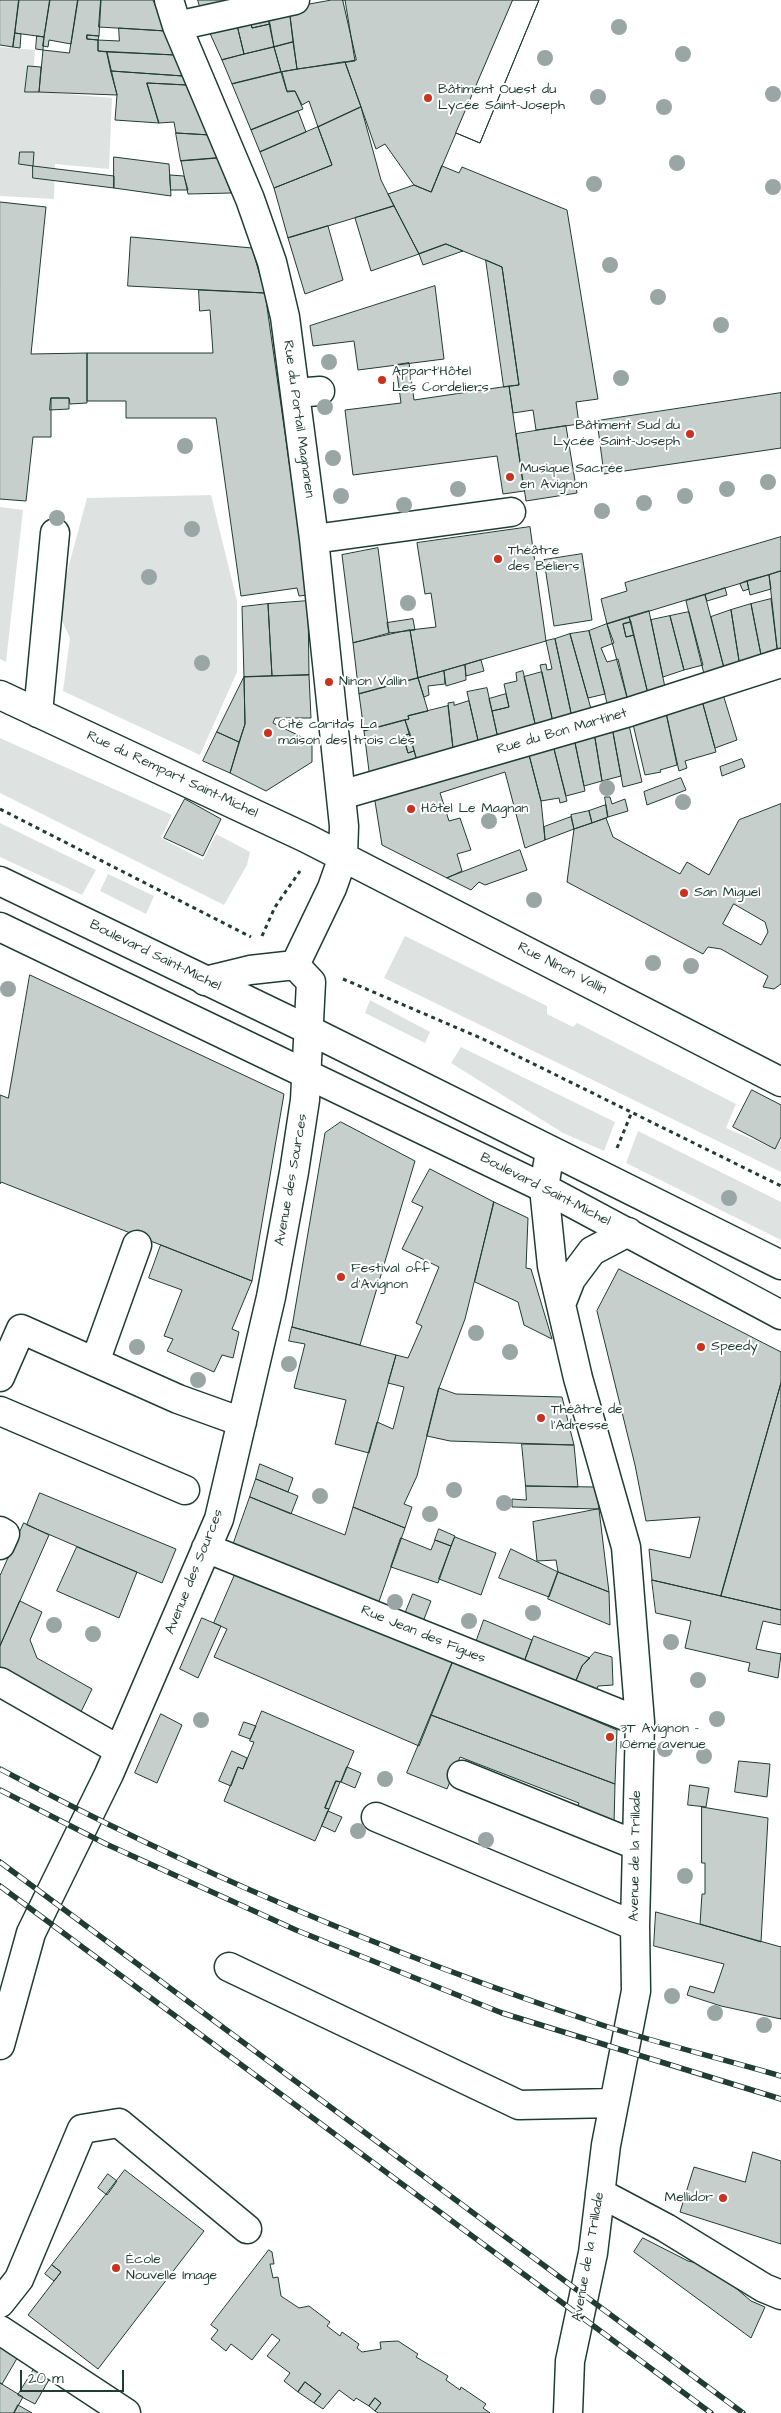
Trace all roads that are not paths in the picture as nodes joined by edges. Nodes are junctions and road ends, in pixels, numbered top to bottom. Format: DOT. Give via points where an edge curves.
graph roads {
  1 [pos="169,0"];
  2 [pos="295,0"];
  3 [pos="177,26"];
  4 [pos="511,512"];
  5 [pos="55,534"];
  6 [pos="314,540"];
  7 [pos="781,663"];
  8 [pos="0,695"];
  9 [pos="38,713"];
  10 [pos="341,795"];
  11 [pos="343,856"];
  12 [pos="0,881"];
  13 [pos="0,927"];
  14 [pos="295,965"];
  15 [pos="206,980"];
  16 [pos="309,1030"];
  17 [pos="305,1074"];
  18 [pos="781,1082"];
  19 [pos="550,1151"];
  20 [pos="544,1188"];
  21 [pos="628,1232"];
  22 [pos="136,1245"];
  23 [pos="781,1265"];
  24 [pos="562,1302"];
  25 [pos="781,1315"];
  26 [pos="95,1362"];
  27 [pos="0,1377"];
  28 [pos="0,1411"];
  29 [pos="242,1422"];
  30 [pos="185,1490"];
  31 [pos="0,1531"];
  32 [pos="0,1545"];
  33 [pos="206,1548"];
  34 [pos="0,1682"];
  35 [pos="640,1722"];
  36 [pos="114,1762"];
  37 [pos="462,1775"];
  38 [pos="376,1817"];
  39 [pos="636,1845"];
  40 [pos="634,1926"];
  41 [pos="229,1967"];
  42 [pos="0,2045"];
  43 [pos="614,2103"];
  44 [pos="600,2193"];
  45 [pos="247,2229"];
  46 [pos="781,2295"];
  47 [pos="0,2303"];
  48 [pos="0,2330"];
  49 [pos="126,2413"];
  50 [pos="568,2413"];
  1 -- 3 [label="street, Rue du Portail Magnanen"];
  2 -- 3 [label="street"];
  3 -- 6 [label="street, Rue du Portail Magnanen" via="250,199 272,262 308,392"];
  4 -- 6 [label="street"];
  5 -- 9 [label="street"];
  6 -- 10 [label="street, Rue du Portail Magnanen"];
  7 -- 10 [label="street, Rue du Bon Martinet" via="629,712"];
  8 -- 9 [label="street, Rue du Rempart Saint-Michel"];
  9 -- 11 [label="street, Rue du Rempart Saint-Michel"];
  10 -- 11 [label="street, Rue du Portail Magnanen"];
  11 -- 14 [label="street" via="332,888"];
  11 -- 18 [label="street, Rue Ninon Vallin"];
  12 -- 15 [label="street, Boulevard Saint-Michel"];
  13 -- 17 [label="street, Boulevard Saint-Michel"];
  14 -- 15 [label="street" via="250,970"];
  14 -- 16 [label="street" via="311,982"];
  15 -- 16 [label="street, Boulevard Saint-Michel"];
  16 -- 17 [label="street"];
  16 -- 19 [label="street, Boulevard Saint-Michel"];
  17 -- 20 [label="street, Boulevard Saint-Michel"];
  17 -- 29 [label="street, Avenue des Sources" via="305,1100 294,1172 271,1297"];
  19 -- 20 [label="street, Avenue de la Trillade"];
  19 -- 23 [label="street, Boulevard Saint-Michel"];
  20 -- 21 [label="street, Boulevard Saint-Michel"];
  20 -- 24 [label="street, Avenue de la Trillade" via="552,1266"];
  21 -- 24 [label="street" via="592,1251 571,1279"];
  21 -- 25 [label="street, Boulevard Saint-Michel"];
  22 -- 26 [label="street"];
  24 -- 35 [label="street, Avenue de la Trillade" via="578,1378 626,1547"];
  26 -- 27 [label="street" via="21,1329"];
  26 -- 29 [label="street" via="178,1399"];
  28 -- 30 [label="street"];
  29 -- 33 [label="street, Avenue des Sources" via="219,1519"];
  31 -- 32 [label="street" via="6,1534"];
  33 -- 35 [label="street, Rue Jean des Figues"];
  33 -- 36 [label="street, Avenue des Sources"];
  34 -- 36 [label="street"];
  35 -- 39 [label="street, Avenue de la Trillade"];
  36 -- 42 [label="street, Avenue des Sources" via="31,1933"];
  37 -- 39 [label="street"];
  38 -- 40 [label="street"];
  39 -- 40 [label="street, Avenue de la Trillade"];
  40 -- 43 [label="street, Avenue de la Trillade" via="636,1991"];
  41 -- 43 [label="street" via="519,2105"];
  43 -- 44 [label="street, Avenue de la Trillade"];
  44 -- 46 [label="street"];
  44 -- 50 [label="street, Avenue de la Trillade" via="592,2253 570,2361"];
  45 -- 47 [label="street" via="119,2123 82,2129 19,2280"];
  48 -- 49 [label="street"];
}
